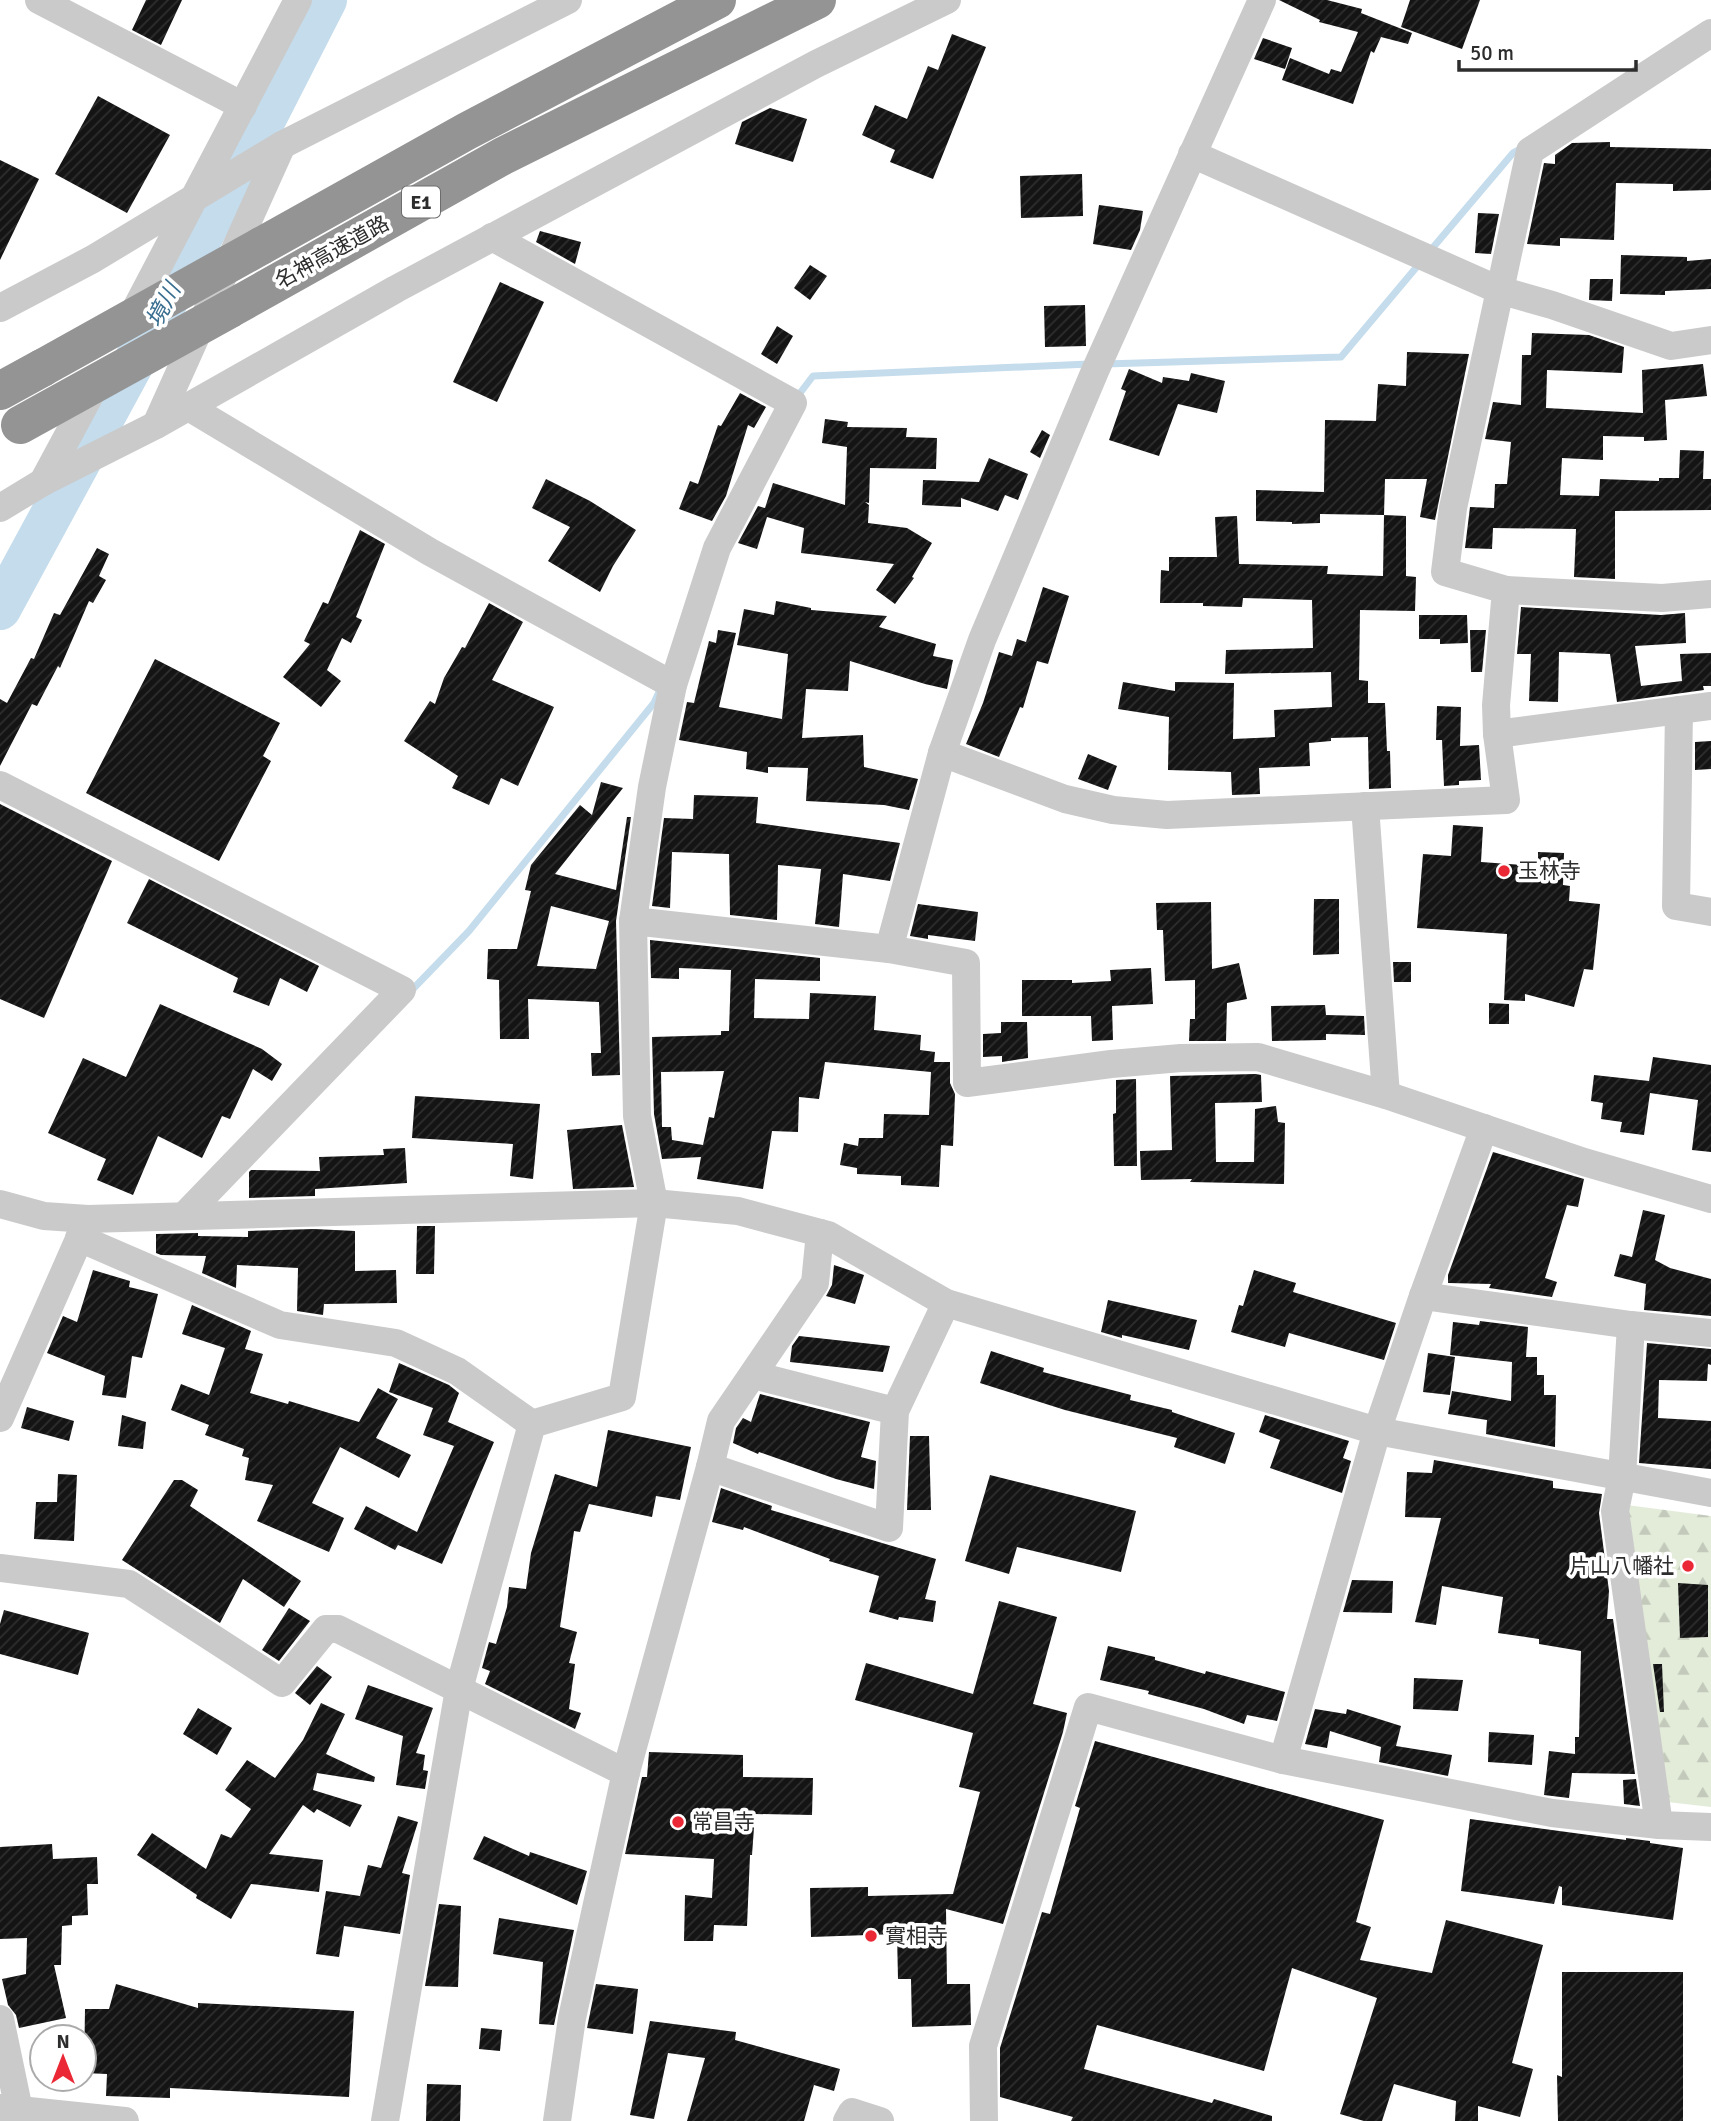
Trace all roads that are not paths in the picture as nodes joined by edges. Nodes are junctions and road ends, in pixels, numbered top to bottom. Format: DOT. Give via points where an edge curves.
graph roads {
  1 [pos="39,0"];
  2 [pos="298,0"];
  3 [pos="568,0"];
  4 [pos="717,0"];
  5 [pos="817,0"];
  6 [pos="947,0"];
  7 [pos="1262,0"];
  8 [pos="1711,33"];
  9 [pos="243,106"];
  10 [pos="282,145"];
  11 [pos="1192,154"];
  12 [pos="196,197"];
  13 [pos="492,237"];
  14 [pos="1499,290"];
  15 [pos="0,308"];
  16 [pos="1711,340"];
  17 [pos="0,391"];
  18 [pos="187,406"];
  19 [pos="150,427"];
  20 [pos="10,431"];
  21 [pos="43,482"];
  22 [pos="0,508"];
  23 [pos="1506,590"];
  24 [pos="1711,594"];
  25 [pos="673,684"];
  26 [pos="1711,706"];
  27 [pos="1679,710"];
  28 [pos="1497,734"];
  29 [pos="942,753"];
  30 [pos="0,785"];
  31 [pos="1365,806"];
  32 [pos="1711,912"];
  33 [pos="633,921"];
  34 [pos="889,949"];
  35 [pos="1386,1096"];
  36 [pos="1484,1128"];
  37 [pos="1711,1199"];
  38 [pos="654,1203"];
  39 [pos="0,1204"];
  40 [pos="185,1215"];
  41 [pos="83,1228"];
  42 [pos="820,1233"];
  43 [pos="1423,1296"];
  44 [pos="946,1303"];
  45 [pos="1631,1325"];
  46 [pos="1711,1333"];
  47 [pos="753,1375"];
  48 [pos="895,1411"];
  49 [pos="0,1418"];
  50 [pos="532,1424"];
  51 [pos="1377,1431"];
  52 [pos="710,1467"];
  53 [pos="1622,1477"];
  54 [pos="1711,1493"];
  55 [pos="0,1568"];
  56 [pos="459,1689"];
  57 [pos="1283,1760"];
  58 [pos="626,1773"];
  59 [pos="1659,1825"];
  60 [pos="1711,1827"];
  61 [pos="0,2019"];
  62 [pos="10,2109"];
  63 [pos="110,2120"];
  64 [pos="385,2121"];
  65 [pos="557,2121"];
  66 [pos="847,2121"];
  67 [pos="880,2121"];
  68 [pos="984,2121"];
  1 -- 9 [label="street"];
  2 -- 9 [label="street"];
  3 -- 10 [label="street"];
  4 -- 17 [label="highway, 名神高速道路 / E1, bridge" via="454,138"];
  5 -- 20 [label="highway, 名神高速道路 / E1, bridge" via="503,156"];
  6 -- 13 [label="street" via="816,64"];
  7 -- 11 [label="street"];
  8 -- 14 [label="street" via="1530,151"];
  9 -- 12 [label="street"];
  10 -- 12 [label="street"];
  10 -- 19 [label="street"];
  11 -- 14 [label="street"];
  11 -- 29 [label="street" via="982,640"];
  12 -- 15 [label="street"];
  12 -- 21 [label="street"];
  13 -- 18 [label="street"];
  13 -- 25 [label="street" via="793,403 717,548"];
  14 -- 16 [label="street" via="1671,345"];
  14 -- 23 [label="street" via="1453,508 1445,572"];
  18 -- 19 [label="street"];
  18 -- 25 [label="street" via="430,552"];
  19 -- 21 [label="street"];
  21 -- 22 [label="street"];
  23 -- 24 [label="street" via="1662,598"];
  23 -- 28 [label="street"];
  25 -- 33 [label="street" via="652,787"];
  26 -- 27 [label="street"];
  27 -- 28 [label="street"];
  27 -- 32 [label="street" via="1676,905"];
  28 -- 31 [label="street" via="1506,800"];
  29 -- 31 [label="street" via="1065,799 1113,810 1167,815"];
  29 -- 34 [label="street"];
  30 -- 40 [label="street" via="401,990"];
  31 -- 35 [label="street"];
  33 -- 34 [label="street"];
  33 -- 38 [label="street" via="636,1116"];
  34 -- 35 [label="street" via="966,963 967,1083 1111,1064 1258,1057"];
  35 -- 36 [label="street"];
  36 -- 37 [label="street"];
  36 -- 43 [label="street"];
  38 -- 40 [label="street"];
  38 -- 42 [label="street" via="738,1211"];
  38 -- 50 [label="street" via="622,1397"];
  39 -- 41 [label="street"];
  40 -- 41 [label="street"];
  41 -- 49 [label="street"];
  41 -- 50 [label="street" via="280,1325 396,1343 457,1371"];
  42 -- 44 [label="street"];
  42 -- 47 [label="street" via="815,1283"];
  43 -- 45 [label="street"];
  43 -- 51 [label="street"];
  44 -- 48 [label="street"];
  44 -- 51 [label="street"];
  45 -- 46 [label="street"];
  45 -- 53 [label="street"];
  47 -- 48 [label="street"];
  47 -- 52 [label="street" via="721,1421"];
  48 -- 52 [label="street" via="889,1528"];
  50 -- 56 [label="street"];
  51 -- 53 [label="street"];
  51 -- 57 [label="street"];
  52 -- 58 [label="street"];
  53 -- 54 [label="street"];
  53 -- 59 [label="street" via="1615,1511"];
  55 -- 56 [label="street" via="129,1584 282,1683 326,1629 338,1629"];
  56 -- 58 [label="street"];
  56 -- 64 [label="street"];
  57 -- 59 [label="street" via="1552,1813"];
  57 -- 68 [label="street" via="1088,1707 984,2046"];
  58 -- 65 [label="street" via="572,2018"];
  59 -- 60 [label="street"];
  61 -- 62 [label="street"];
  62 -- 63 [label="street"];
  66 -- 67 [label="street" via="852,2112"];
}
